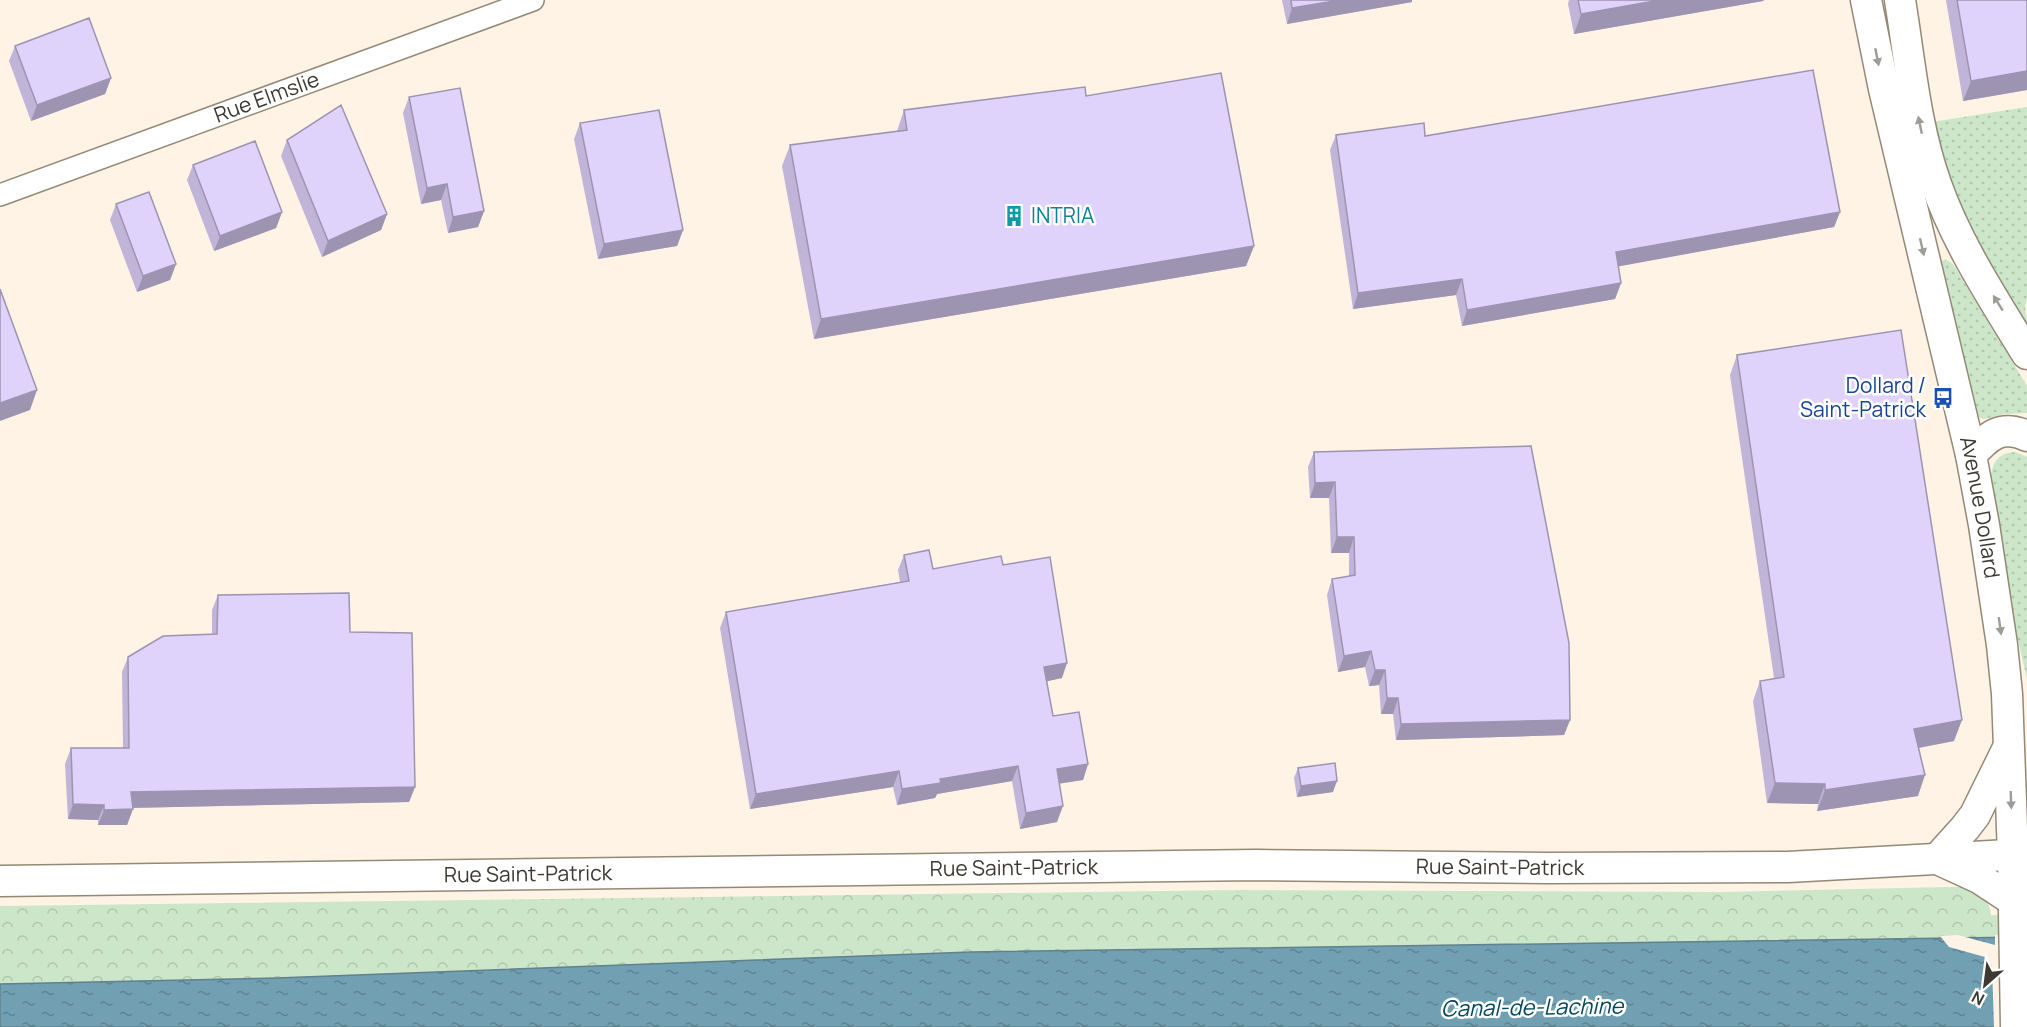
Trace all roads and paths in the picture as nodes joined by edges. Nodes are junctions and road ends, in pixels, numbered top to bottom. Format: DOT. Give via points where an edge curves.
graph roads {
  1 [pos="533,0"];
  2 [pos="1866,0"];
  3 [pos="1900,0"];
  4 [pos="0,195"];
  5 [pos="2027,354"];
  6 [pos="2027,436"];
  7 [pos="1971,455"];
  8 [pos="2009,745"];
  9 [pos="2020,855"];
  10 [pos="1937,859"];
  11 [pos="0,881"];
  12 [pos="2014,908"];
  13 [pos="2016,1027"];
  1 -- 4 [label="street, Rue Elmslie"];
  2 -- 7 [label="main road, Avenue Dollard, one-way"];
  5 -- 3 [label="main road, one-way" via="1964,247 1935,183 1919,120"];
  6 -- 7 [label="main road" via="1998,432"];
  7 -- 8 [label="main road, Avenue Dollard, one-way" via="2002,645"];
  8 -- 9 [label="main road, Avenue Dollard, one-way"];
  8 -- 10 [label="main road" via="1980,807"];
  9 -- 10 [label="main road, Rue Saint-Patrick"];
  9 -- 12 [label="main road, Avenue Dollard"];
  10 -- 11 [label="main road, Rue Saint-Patrick" via="1780,867 1256,865"];
  10 -- 12 [label="main road" via="1978,878"];
  12 -- 13 [label="main road, Avenue Dollard"];
}
